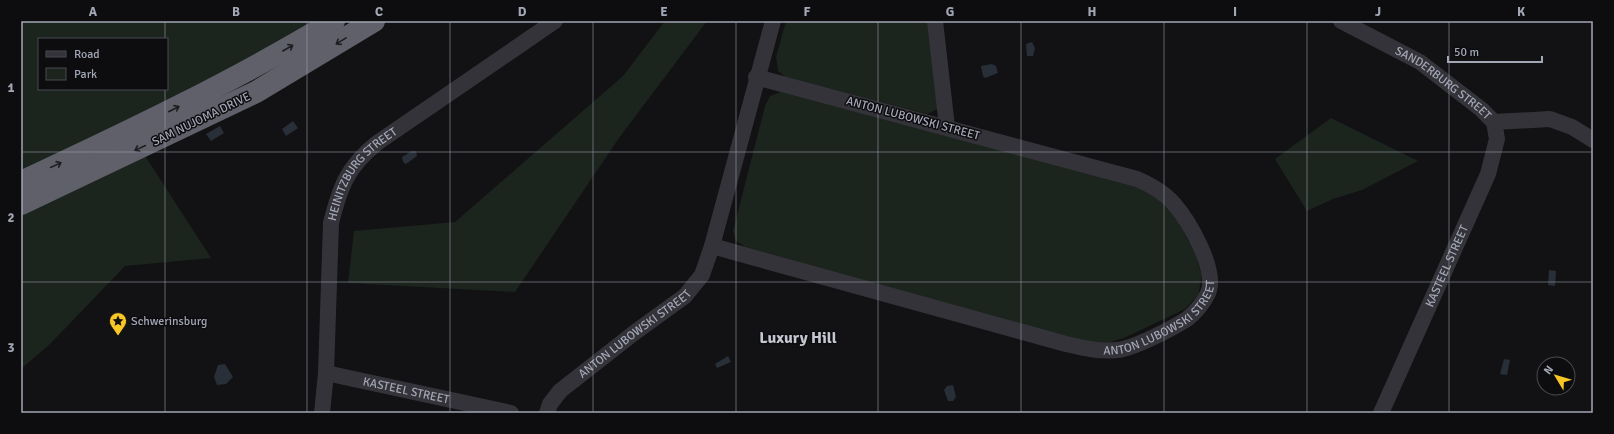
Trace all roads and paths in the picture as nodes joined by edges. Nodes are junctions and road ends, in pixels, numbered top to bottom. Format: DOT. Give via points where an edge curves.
graph roads {
  1 [pos="334,21"];
  2 [pos="374,21"];
  3 [pos="555,21"];
  4 [pos="773,21"];
  5 [pos="935,21"];
  6 [pos="1341,21"];
  7 [pos="756,77"];
  8 [pos="1494,122"];
  9 [pos="947,127"];
  10 [pos="1593,140"];
  11 [pos="21,182"];
  12 [pos="21,204"];
  13 [pos="712,246"];
  14 [pos="326,373"];
  15 [pos="1383,412"];
  16 [pos="322,413"];
  17 [pos="511,413"];
  18 [pos="547,413"];
  11 -- 1 [label="highway, SAM NUJOMA DRIVE, one-way" via="243,74"];
  2 -- 12 [label="highway, SAM NUJOMA DRIVE, one-way" via="256,92"];
  3 -- 14 [label="street, HEINITZBURG STREET" via="377,143 357,160 342,186 331,223"];
  4 -- 7 [label="street, ANTON LUBOWSKI STREET"];
  5 -- 9 [label="street"];
  6 -- 8 [label="street, SANDERBURG STREET" via="1420,62"];
  7 -- 9 [label="street, ANTON LUBOWSKI STREET"];
  7 -- 13 [label="street, ANTON LUBOWSKI STREET"];
  8 -- 10 [label="street, SANDERBURG STREET" via="1550,119 1572,127"];
  8 -- 15 [label="street, KASTEEL STREET" via="1497,139 1488,174"];
  9 -- 13 [label="street, ANTON LUBOWSKI STREET" via="1137,179 1157,188 1175,205 1205,258 1210,284 1208,293 1198,308 1187,318 1136,345 1119,350 1094,350"];
  13 -- 18 [label="street, ANTON LUBOWSKI STREET" via="702,275 685,296 560,390"];
  14 -- 16 [label="street, HEINITZBURG STREET"];
  14 -- 17 [label="street, KASTEEL STREET"];
}
